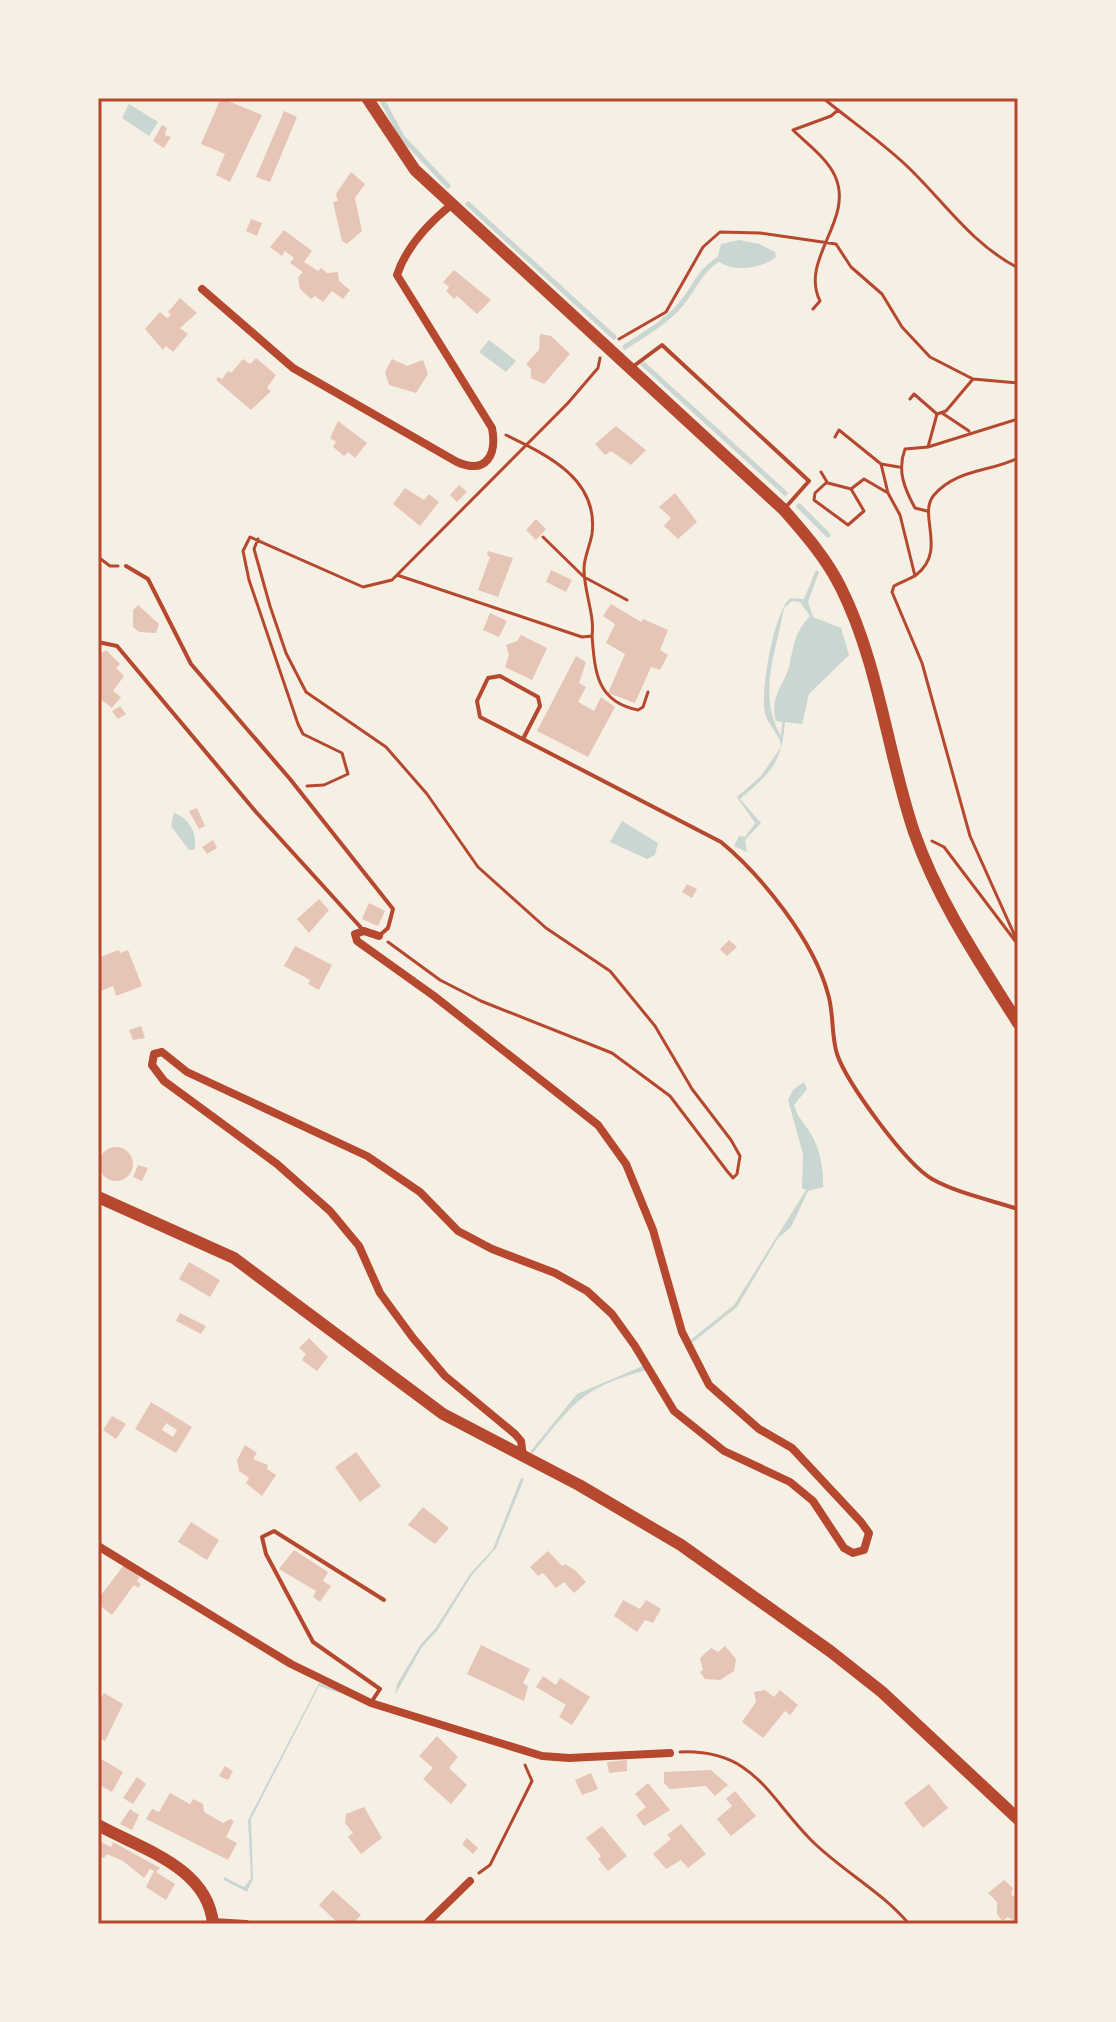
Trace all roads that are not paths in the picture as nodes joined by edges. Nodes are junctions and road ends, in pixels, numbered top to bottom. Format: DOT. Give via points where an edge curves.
graph roads {
  1 [pos="367,98"];
  2 [pos="451,205"];
  3 [pos="202,289"];
  4 [pos="631,368"];
  5 [pos="784,510"];
  6 [pos="126,566"];
  7 [pos="98,642"];
  8 [pos="523,739"];
  9 [pos="364,931"];
  10 [pos="379,936"];
  11 [pos="1018,1023"];
  12 [pos="98,1197"];
  13 [pos="1018,1209"];
  14 [pos="523,1457"];
  15 [pos="98,1546"];
  16 [pos="384,1600"];
  17 [pos="371,1703"];
  18 [pos="670,1753"];
  19 [pos="1018,1819"];
  20 [pos="98,1825"];
  21 [pos="470,1881"];
  22 [pos="213,1923"];
  23 [pos="246,1924"];
  24 [pos="426,1924"];
  1 -- 2 [label="main road" via="415,170"];
  2 -- 3 [label="street" via="426,228 397,275 492,428 495,445 480,465 470,468 457,462 293,368"];
  2 -- 4 [label="main road"];
  4 -- 5 [label="main road"];
  4 -- 5 [label="lane" via="662,345 809,481"];
  5 -- 11 [label="main road" via="832,570 859,630 915,832 938,890"];
  6 -- 10 [label="lane" via="148,579 191,664 393,909 388,928"];
  7 -- 9 [label="lane" via="117,646"];
  8 -- 8 [label="lane" via="540,706 538,697 500,676 488,678 477,701 480,717"];
  8 -- 13 [label="lane" via="721,842 746,863 819,970 829,994 836,1052 855,1090 932,1179"];
  9 -- 10 [label="street"];
  9 -- 14 [label="street" via="355,934 357,941 598,1125 626,1164 653,1230 682,1332 709,1385 759,1429 792,1448 861,1522 869,1533 868,1543 853,1553 844,1548 813,1501 790,1482 724,1451 674,1411 612,1314 587,1291 458,1231 420,1192 367,1156 187,1072 162,1052 154,1054 152,1065 164,1081 277,1164 330,1211 359,1246 380,1293 413,1338 445,1376 515,1434"];
  12 -- 14 [label="main road" via="234,1258 443,1414"];
  14 -- 19 [label="main road" via="638,1518 808,1634 882,1692"];
  15 -- 17 [label="street" via="291,1664"];
  16 -- 17 [label="lane" via="274,1531 262,1537 313,1642 380,1689"];
  17 -- 18 [label="street" via="519,1751 569,1758"];
  20 -- 22 [label="main road" via="193,1878 204,1891"];
  21 -- 24 [label="street"];
  22 -- 23 [label="street"];
}
